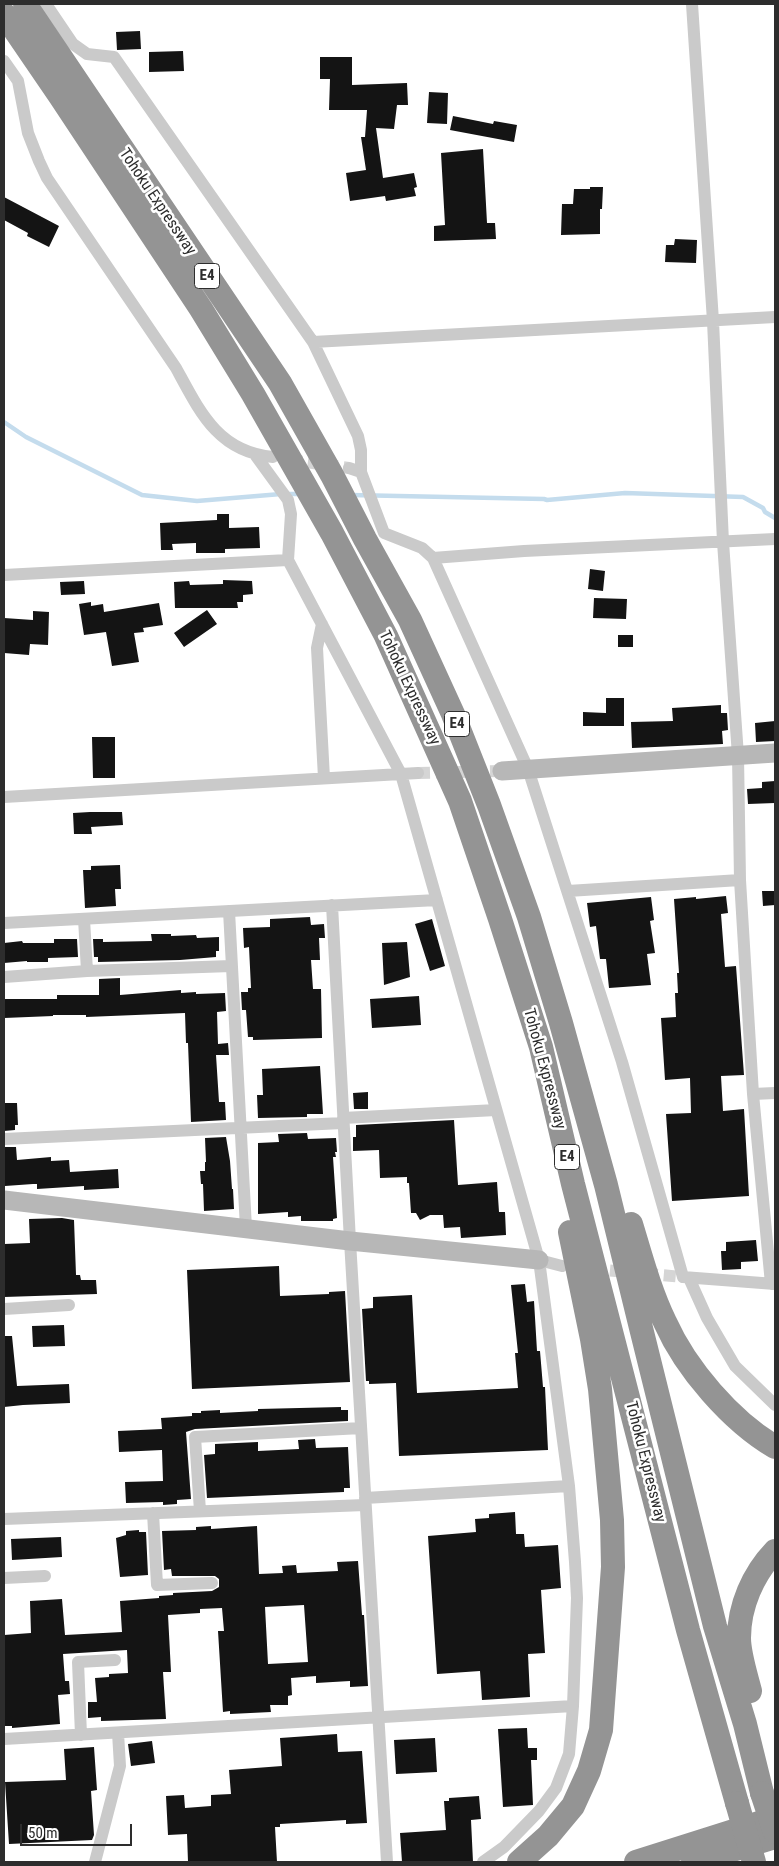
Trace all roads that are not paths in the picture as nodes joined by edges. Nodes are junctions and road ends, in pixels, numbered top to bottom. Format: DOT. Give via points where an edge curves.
graph roads {
  1 [pos="25,4"];
  2 [pos="46,4"];
  3 [pos="692,4"];
  4 [pos="4,14"];
  5 [pos="4,60"];
  6 [pos="68,89"];
  7 [pos="775,317"];
  8 [pos="713,321"];
  9 [pos="313,342"];
  10 [pos="256,456"];
  11 [pos="273,458"];
  12 [pos="347,472"];
  13 [pos="775,539"];
  14 [pos="723,542"];
  15 [pos="433,558"];
  16 [pos="288,560"];
  17 [pos="4,575"];
  18 [pos="322,624"];
  19 [pos="775,753"];
  20 [pos="738,756"];
  21 [pos="528,769"];
  22 [pos="502,771"];
  23 [pos="418,773"];
  24 [pos="401,774"];
  25 [pos="324,778"];
  26 [pos="4,796"];
  27 [pos="740,880"];
  28 [pos="568,891"];
  29 [pos="437,900"];
  30 [pos="332,906"];
  31 [pos="229,911"];
  32 [pos="528,917"];
  33 [pos="84,919"];
  34 [pos="500,919"];
  35 [pos="4,923"];
  36 [pos="231,966"];
  37 [pos="87,971"];
  38 [pos="4,977"];
  39 [pos="775,1093"];
  40 [pos="753,1094"];
  41 [pos="496,1110"];
  42 [pos="343,1120"];
  43 [pos="240,1128"];
  44 [pos="4,1139"];
  45 [pos="4,1200"];
  46 [pos="246,1228"];
  47 [pos="350,1241"];
  48 [pos="539,1260"];
  49 [pos="562,1266"];
  50 [pos="689,1278"];
  51 [pos="773,1284"];
  52 [pos="69,1305"];
  53 [pos="4,1309"];
  54 [pos="775,1405"];
  55 [pos="361,1428"];
  56 [pos="775,1447"];
  57 [pos="568,1486"];
  58 [pos="365,1501"];
  59 [pos="200,1511"];
  60 [pos="153,1513"];
  61 [pos="4,1519"];
  62 [pos="775,1551"];
  63 [pos="45,1576"];
  64 [pos="4,1578"];
  65 [pos="212,1583"];
  66 [pos="115,1660"];
  67 [pos="573,1706"];
  68 [pos="378,1718"];
  69 [pos="118,1733"];
  70 [pos="81,1735"];
  71 [pos="4,1739"];
  72 [pos="771,1791"];
  73 [pos="775,1818"];
  74 [pos="775,1832"];
  75 [pos="775,1837"];
  76 [pos="95,1862"];
  77 [pos="387,1862"];
  78 [pos="484,1862"];
  79 [pos="519,1862"];
  80 [pos="636,1862"];
  81 [pos="693,1862"];
  82 [pos="754,1862"];
  1 -- 6 [label="highway, E4"];
  2 -- 9 [label="street" via="74,44 87,54 114,57"];
  3 -- 8 [label="street"];
  4 -- 6 [label="highway, E4"];
  5 -- 10 [label="street" via="18,81 28,133 47,178 219,435 235,447"];
  6 -- 12 [label="highway, Tohoku Expressway / E4"];
  6 -- 34 [label="highway, Tohoku Expressway / E4" via="253,394 386,636 460,801"];
  7 -- 8 [label="street"];
  8 -- 9 [label="street"];
  8 -- 14 [label="street"];
  9 -- 12 [label="street" via="358,436 361,450"];
  10 -- 11 [label="street"];
  10 -- 16 [label="street" via="288,500 291,514"];
  12 -- 15 [label="street" via="384,533 422,548"];
  12 -- 32 [label="highway, Tohoku Expressway / E4" via="365,539 410,620 453,714"];
  13 -- 14 [label="street"];
  14 -- 15 [label="street"];
  14 -- 20 [label="street"];
  15 -- 21 [label="street"];
  16 -- 17 [label="street"];
  16 -- 18 [label="street"];
  18 -- 24 [label="street"];
  18 -- 25 [label="street" via="317,648"];
  19 -- 20 [label="street"];
  20 -- 21 [label="street"];
  20 -- 27 [label="street"];
  21 -- 22 [label="street"];
  21 -- 28 [label="street"];
  23 -- 24 [label="street"];
  24 -- 25 [label="street"];
  24 -- 29 [label="street"];
  25 -- 26 [label="street"];
  27 -- 28 [label="street"];
  27 -- 40 [label="street"];
  28 -- 50 [label="street" via="622,1062 682,1277"];
  29 -- 30 [label="street"];
  29 -- 41 [label="street"];
  30 -- 31 [label="street"];
  30 -- 42 [label="street"];
  31 -- 33 [label="street"];
  31 -- 36 [label="street"];
  32 -- 56 [label="highway" via="582,1044 618,1182 665,1322 679,1348 719,1402"];
  32 -- 72 [label="highway, Tohoku Expressway / E4" via="606,1185 713,1616 745,1724"];
  33 -- 35 [label="street"];
  33 -- 37 [label="street"];
  34 -- 79 [label="highway" via="561,1184 592,1339 609,1478 613,1567 601,1730 589,1771 573,1806 548,1836"];
  34 -- 82 [label="highway, Tohoku Expressway / E4, bridge" via="541,1047 678,1592"];
  36 -- 37 [label="street"];
  36 -- 43 [label="street"];
  37 -- 38 [label="street"];
  39 -- 40 [label="street"];
  40 -- 51 [label="street"];
  41 -- 42 [label="street"];
  41 -- 48 [label="street"];
  42 -- 43 [label="street"];
  42 -- 47 [label="street"];
  43 -- 44 [label="street"];
  43 -- 46 [label="street"];
  45 -- 46 [label="street"];
  46 -- 47 [label="street"];
  47 -- 48 [label="street"];
  47 -- 55 [label="street"];
  48 -- 49 [label="street"];
  48 -- 57 [label="street"];
  50 -- 51 [label="street"];
  50 -- 54 [label="street" via="707,1318 735,1366"];
  52 -- 53 [label="street"];
  55 -- 58 [label="street"];
  55 -- 59 [label="street" via="195,1437"];
  57 -- 58 [label="street"];
  57 -- 67 [label="street" via="577,1598"];
  58 -- 59 [label="street"];
  58 -- 68 [label="street"];
  59 -- 60 [label="street"];
  60 -- 61 [label="street"];
  60 -- 65 [label="street" via="157,1585"];
  62 -- 72 [label="highway" via="749,1590 739,1640"];
  63 -- 64 [label="street"];
  66 -- 70 [label="street" via="78,1662"];
  67 -- 68 [label="street"];
  67 -- 78 [label="street" via="569,1754 556,1788 540,1812"];
  68 -- 69 [label="street"];
  68 -- 77 [label="street"];
  69 -- 70 [label="street"];
  69 -- 76 [label="street" via="120,1766"];
  70 -- 71 [label="street"];
  72 -- 74 [label="highway, E4, bridge"];
  73 -- 80 [label="highway"];
  75 -- 81 [label="highway"];
}
